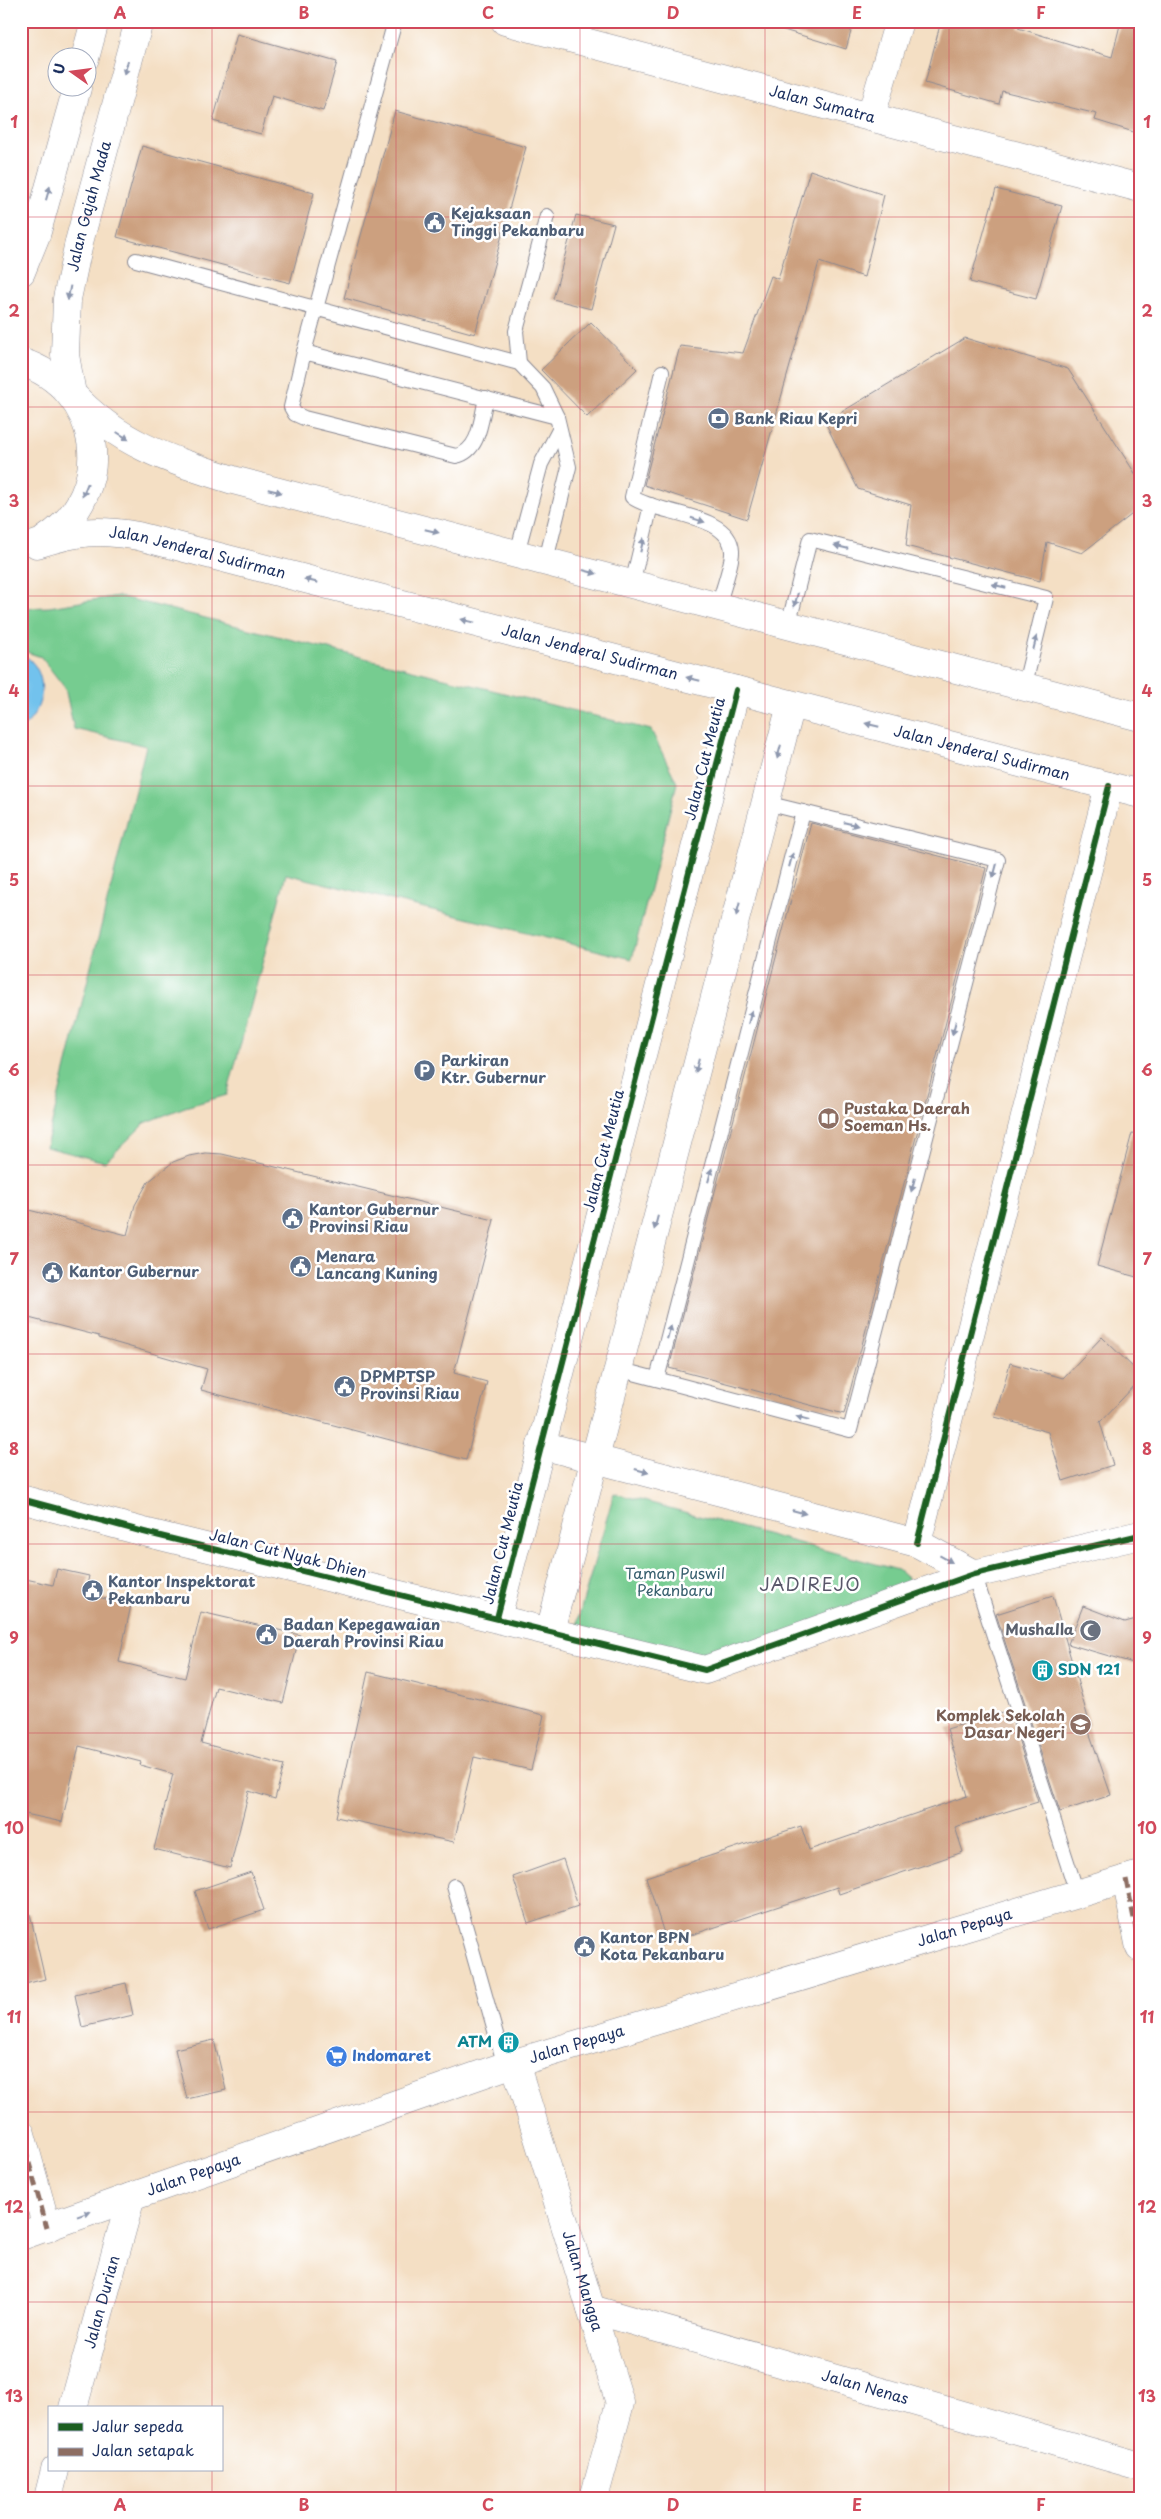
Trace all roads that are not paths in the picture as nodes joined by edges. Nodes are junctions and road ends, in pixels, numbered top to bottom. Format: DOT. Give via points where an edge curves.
graph roads {
  1 [pos="95,21"];
  2 [pos="139,21"];
  3 [pos="396,21"];
  4 [pos="504,21"];
  5 [pos="899,21"];
  6 [pos="560,29"];
  7 [pos="88,48"];
  8 [pos="74,98"];
  9 [pos="871,116"];
  10 [pos="1140,188"];
  11 [pos="547,216"];
  12 [pos="30,223"];
  13 [pos="136,260"];
  14 [pos="21,272"];
  15 [pos="317,307"];
  16 [pos="304,352"];
  17 [pos="21,362"];
  18 [pos="518,363"];
  19 [pos="662,372"];
  20 [pos="72,394"];
  21 [pos="486,398"];
  22 [pos="558,423"];
  23 [pos="651,505"];
  24 [pos="29,547"];
  25 [pos="517,553"];
  26 [pos="546,560"];
  27 [pos="632,584"];
  28 [pos="718,607"];
  29 [pos="788,626"];
  30 [pos="1024,688"];
  31 [pos="736,690"];
  32 [pos="791,704"];
  33 [pos="1140,717"];
  34 [pos="1109,786"];
  35 [pos="1140,794"];
  36 [pos="766,803"];
  37 [pos="804,812"];
  38 [pos="618,1369"];
  39 [pos="656,1379"];
  40 [pos="542,1444"];
  41 [pos="595,1458"];
  42 [pos="21,1500"];
  43 [pos="1140,1535"];
  44 [pos="918,1543"];
  45 [pos="974,1574"];
  46 [pos="497,1618"];
  47 [pos="550,1631"];
  48 [pos="1133,1877"];
  49 [pos="454,1886"];
  50 [pos="1077,1893"];
  51 [pos="1140,1948"];
  52 [pos="510,2064"];
  53 [pos="21,2134"];
  54 [pos="130,2197"];
  55 [pos="47,2228"];
  56 [pos="21,2236"];
  57 [pos="591,2309"];
  58 [pos="74,2406"];
  59 [pos="1140,2466"];
  60 [pos="55,2472"];
  61 [pos="48,2498"];
  62 [pos="594,2498"];
  1 -- 7 [label="street"];
  2 -- 20 [label="street, Jalan Gajah Mada, one-way" via="79,242 67,299 65,355"];
  3 -- 15 [label="lane"];
  4 -- 6 [label="street, Jalan Sumatra"];
  5 -- 9 [label="street"];
  6 -- 9 [label="street, Jalan Sumatra"];
  12 -- 8 [label="street, one-way"];
  9 -- 10 [label="street, Jalan Sumatra"];
  11 -- 18 [label="lane" via="516,331"];
  12 -- 14 [label="street"];
  13 -- 15 [label="lane"];
  15 -- 16 [label="lane"];
  15 -- 18 [label="lane"];
  16 -- 21 [label="lane"];
  16 -- 21 [label="lane" via="291,407 295,414 304,418 456,456 475,443"];
  17 -- 20 [label="street" via="60,382"];
  18 -- 22 [label="lane" via="542,388"];
  19 -- 23 [label="lane" via="631,492 636,500"];
  20 -- 24 [label="street, one-way" via="84,415 92,446 90,478 78,507 57,531"];
  20 -- 25 [label="street, one-way" via="107,426 135,444 167,458 233,480"];
  21 -- 22 [label="lane"];
  22 -- 25 [label="lane" via="541,464"];
  22 -- 26 [label="lane" via="569,467"];
  27 -- 23 [label="lane, one-way"];
  23 -- 28 [label="lane, one-way" via="716,525 727,534 732,551"];
  31 -- 24 [label="street, Jalan Jenderal Sudirman, one-way" via="138,536 90,531"];
  25 -- 26 [label="street"];
  26 -- 27 [label="street, one-way"];
  27 -- 28 [label="street"];
  28 -- 29 [label="street"];
  29 -- 30 [label="street"];
  30 -- 29 [label="lane, one-way" via="1046,598 810,539"];
  30 -- 33 [label="street"];
  31 -- 32 [label="street, Jalan Jenderal Sudirman"];
  31 -- 40 [label="street, Jalan Cut Meutia"];
  34 -- 32 [label="street, Jalan Jenderal Sudirman, one-way"];
  32 -- 36 [label="street, one-way"];
  34 -- 35 [label="street, Jalan Jenderal Sudirman"];
  34 -- 44 [label="street"];
  36 -- 37 [label="lane"];
  36 -- 38 [label="street, one-way"];
  39 -- 37 [label="lane, one-way"];
  37 -- 39 [label="lane, one-way" via="998,860 850,1430"];
  38 -- 39 [label="lane"];
  38 -- 41 [label="street"];
  40 -- 41 [label="street"];
  40 -- 46 [label="street, Jalan Cut Meutia"];
  41 -- 44 [label="street, one-way"];
  41 -- 47 [label="street"];
  42 -- 46 [label="street, Jalan Cut Nyak Dhien"];
  43 -- 45 [label="street"];
  44 -- 45 [label="street, one-way"];
  45 -- 47 [label="street, Jalan Cut Nyak Dhien" via="705,1670"];
  45 -- 50 [label="lane"];
  46 -- 47 [label="street, Jalan Cut Nyak Dhien"];
  48 -- 50 [label="street, Jalan Pepaya"];
  48 -- 51 [label="street"];
  49 -- 52 [label="lane"];
  50 -- 52 [label="street, Jalan Pepaya"];
  52 -- 54 [label="street, Jalan Pepaya"];
  52 -- 57 [label="street, Jalan Mangga"];
  53 -- 55 [label="street"];
  55 -- 54 [label="street, Jalan Pepaya, one-way"];
  54 -- 58 [label="street, Jalan Durian"];
  55 -- 56 [label="street, Jalan Pepaya"];
  57 -- 59 [label="street, Jalan Nenas"];
  57 -- 62 [label="street, Jalan Mangga" via="620,2403"];
  60 -- 61 [label="street"];
}
